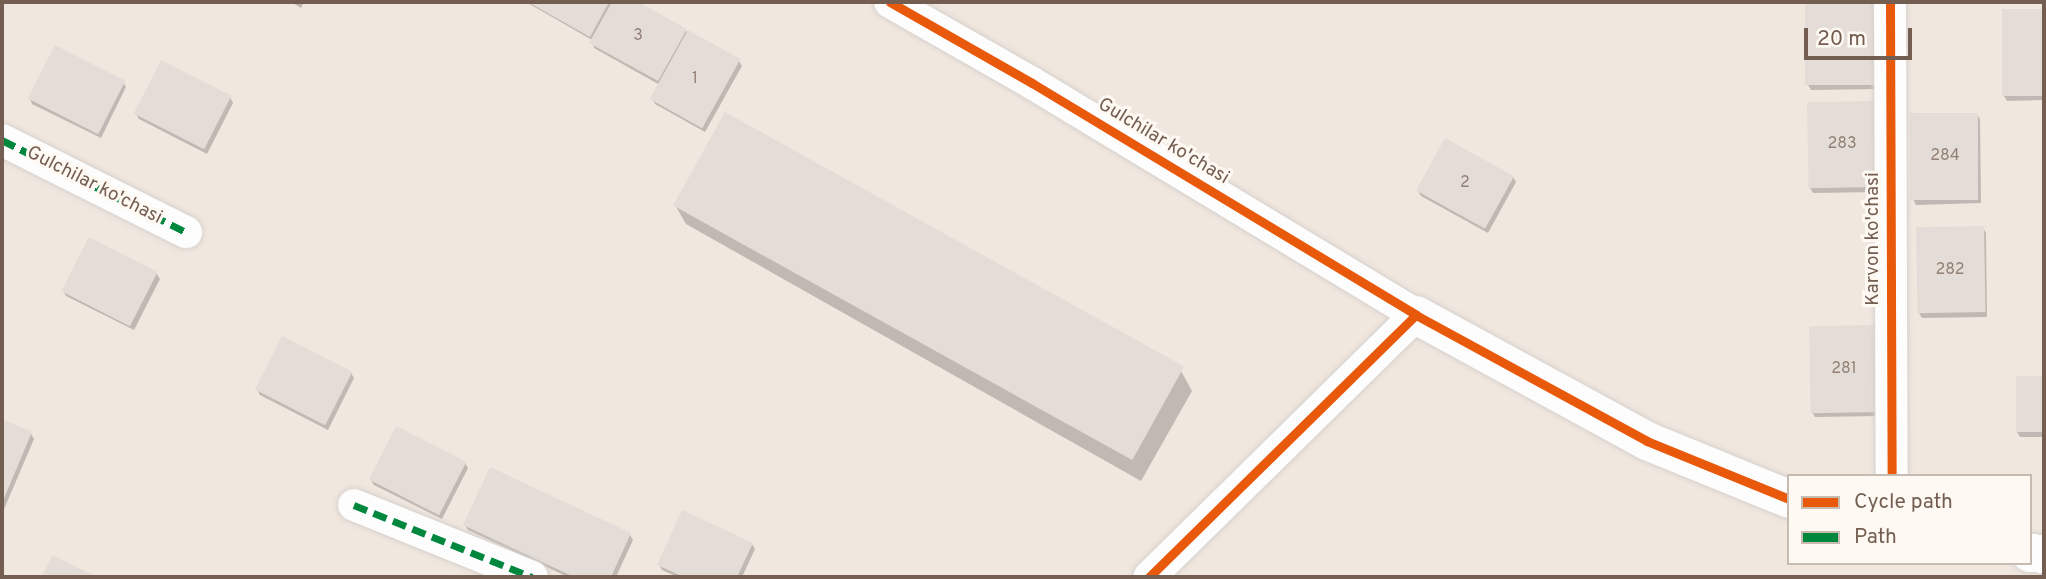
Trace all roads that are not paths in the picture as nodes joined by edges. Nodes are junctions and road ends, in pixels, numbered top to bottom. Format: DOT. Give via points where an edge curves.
graph roads {
  1 [pos="890,2"];
  2 [pos="1890,2"];
  3 [pos="2,140"];
  4 [pos="186,232"];
  5 [pos="1416,315"];
  6 [pos="1892,474"];
  7 [pos="1787,498"];
  8 [pos="354,505"];
  9 [pos="532,577"];
  10 [pos="1149,577"];
  1 -- 5 [label="street, Gulchilar ko'chasi"];
  2 -- 6 [label="street, Karvon ko'chasi"];
  3 -- 4 [label="street, Gulchilar ko'chasi"];
  5 -- 7 [label="street" via="1647,441"];
  5 -- 10 [label="street"];
  8 -- 9 [label="street"];
}
